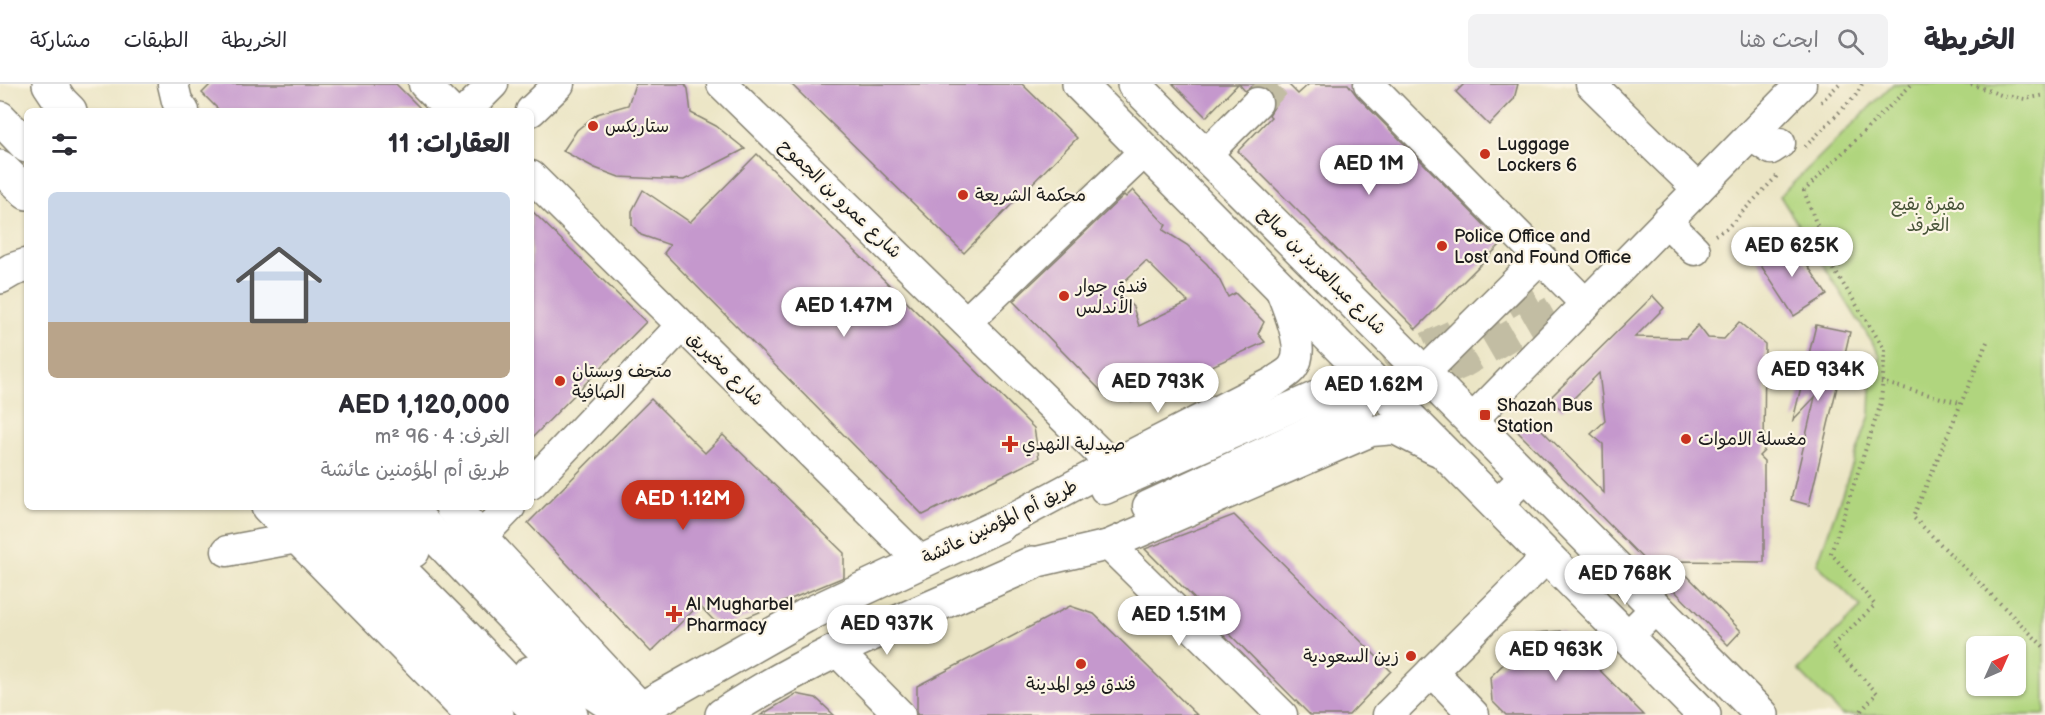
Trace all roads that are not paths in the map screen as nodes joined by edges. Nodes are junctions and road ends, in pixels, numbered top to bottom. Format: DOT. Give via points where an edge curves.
graph roads {
  1 [pos="50,84"];
  2 [pos="173,84"];
  3 [pos="424,84"];
  4 [pos="492,84"];
  5 [pos="559,84"];
  6 [pos="722,84"];
  7 [pos="1079,84"];
  8 [pos="1134,84"];
  9 [pos="1369,84"];
  10 [pos="1591,84"];
  11 [pos="1801,84"];
  12 [pos="1257,103"];
  13 [pos="67,108"];
  14 [pos="182,108"];
  15 [pos="448,108"];
  16 [pos="469,108"];
  17 [pos="534,108"];
  18 [pos="0,118"];
  19 [pos="1750,136"];
  20 [pos="24,143"];
  21 [pos="1780,143"];
  22 [pos="1145,151"];
  23 [pos="1205,155"];
  24 [pos="0,167"];
  25 [pos="534,179"];
  26 [pos="1698,189"];
  27 [pos="24,190"];
  28 [pos="1666,221"];
  29 [pos="1695,250"];
  30 [pos="1540,258"];
  31 [pos="24,266"];
  32 [pos="0,277"];
  33 [pos="1279,285"];
  34 [pos="1586,304"];
  35 [pos="966,322"];
  36 [pos="681,326"];
  37 [pos="1424,373"];
  38 [pos="1342,385"];
  39 [pos="1360,408"];
  40 [pos="1471,421"];
  41 [pos="1454,462"];
  42 [pos="1112,465"];
  43 [pos="1526,476"];
  44 [pos="534,481"];
  45 [pos="1496,506"];
  46 [pos="341,510"];
  47 [pos="374,510"];
  48 [pos="410,510"];
  49 [pos="455,510"];
  50 [pos="507,510"];
  51 [pos="287,518"];
  52 [pos="1000,525"];
  53 [pos="481,537"];
  54 [pos="219,543"];
  55 [pos="1109,545"];
  56 [pos="1548,557"];
  57 [pos="920,561"];
  58 [pos="1032,563"];
  59 [pos="1656,608"];
  60 [pos="1627,637"];
  61 [pos="837,651"];
  62 [pos="1432,671"];
  63 [pos="639,713"];
  64 [pos="472,715"];
  65 [pos="497,715"];
  66 [pos="540,715"];
  67 [pos="571,715"];
  68 [pos="722,715"];
  69 [pos="900,715"];
  70 [pos="1282,715"];
  71 [pos="1388,715"];
  72 [pos="1474,715"];
  73 [pos="1704,715"];
  74 [pos="1762,715"];
  1 -- 13 [label="main road"];
  2 -- 14 [label="street"];
  3 -- 15 [label="street"];
  4 -- 16 [label="street"];
  5 -- 17 [label="street"];
  6 -- 35 [label="street, شارع عمرو بن الجموح"];
  7 -- 22 [label="main road"];
  8 -- 23 [label="main road, شارع عبدالعزيز بن صالح"];
  9 -- 30 [label="street"];
  10 -- 26 [label="street"];
  11 -- 19 [label="street"];
  12 -- 23 [label="street"];
  18 -- 20 [label="main road"];
  19 -- 21 [label="street" via="1771,149"];
  19 -- 26 [label="street"];
  22 -- 33 [label="main road"];
  22 -- 35 [label="street"];
  23 -- 37 [label="main road, شارع عبدالعزيز بن صالح"];
  24 -- 27 [label="main road"];
  25 -- 36 [label="street, شارع مخيريق"];
  26 -- 28 [label="street"];
  28 -- 29 [label="street"];
  28 -- 34 [label="street"];
  30 -- 34 [label="street"];
  30 -- 37 [label="street"];
  31 -- 32 [label="main road"];
  33 -- 41 [label="main road"];
  33 -- 42 [label="street, طريق أم المؤمنين عائشة" via="1299,350 1293,368 1274,382"];
  34 -- 40 [label="street"];
  35 -- 42 [label="street, شارع عمرو بن الجموح"];
  36 -- 44 [label="street"];
  36 -- 57 [label="street, شارع مخيريق"];
  37 -- 40 [label="main road, شارع عبدالعزيز بن صالح"];
  38 -- 52 [label="street" via="1095,494"];
  39 -- 58 [label="street"];
  40 -- 43 [label="main road, شارع عبدالعزيز بن صالح"];
  41 -- 45 [label="main road"];
  41 -- 55 [label="street" via="1395,429 1371,431"];
  42 -- 52 [label="street, طريق أم المؤمنين عائشة"];
  43 -- 45 [label="street"];
  43 -- 59 [label="main road, شارع عبدالعزيز بن صالح"];
  45 -- 56 [label="main road"];
  46 -- 66 [label="main road"];
  47 -- 67 [label="main road"];
  48 -- 63 [label="main road" via="571,678 604,700"];
  49 -- 53 [label="main road"];
  50 -- 53 [label="street"];
  51 -- 54 [label="street"];
  51 -- 64 [label="main road"];
  51 -- 65 [label="main road" via="404,613"];
  52 -- 57 [label="main road, طريق أم المؤمنين عائشة"];
  53 -- 63 [label="main road"];
  55 -- 58 [label="street"];
  55 -- 70 [label="street"];
  56 -- 60 [label="main road"];
  56 -- 62 [label="street"];
  57 -- 63 [label="main road, طريق أم المؤمنين عائشة" via="805,616"];
  58 -- 61 [label="main road"];
  59 -- 60 [label="street"];
  59 -- 74 [label="main road, شارع عبدالعزيز بن صالح"];
  60 -- 73 [label="main road"];
  61 -- 68 [label="main road" via="755,693"];
  61 -- 69 [label="street"];
  62 -- 71 [label="street"];
  62 -- 72 [label="street"];
}
